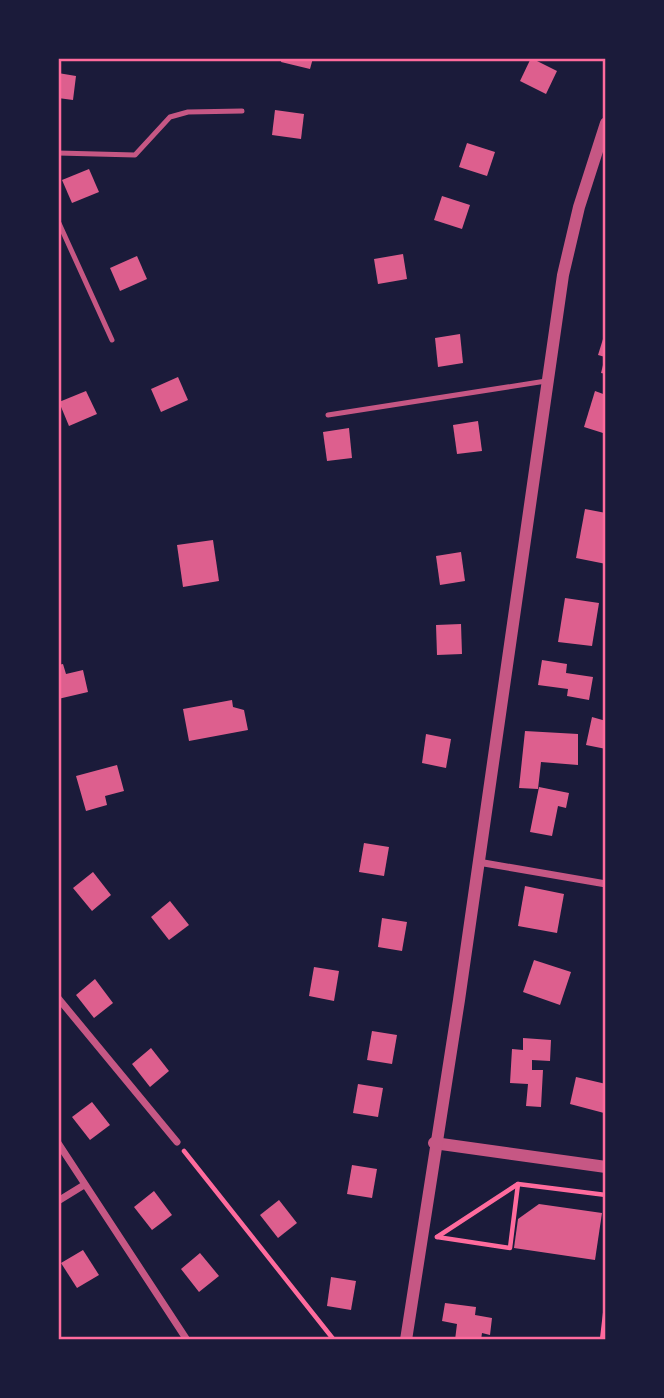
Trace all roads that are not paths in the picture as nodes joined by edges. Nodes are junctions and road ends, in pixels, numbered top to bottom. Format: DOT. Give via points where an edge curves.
graph roads {
  1 [pos="242,111"];
  2 [pos="606,123"];
  3 [pos="58,153"];
  4 [pos="58,221"];
  5 [pos="111,341"];
  6 [pos="547,381"];
  7 [pos="328,415"];
  8 [pos="477,862"];
  9 [pos="606,884"];
  10 [pos="58,998"];
  11 [pos="177,1142"];
  12 [pos="58,1143"];
  13 [pos="434,1143"];
  14 [pos="606,1167"];
  15 [pos="84,1185"];
  16 [pos="58,1201"];
  17 [pos="187,1340"];
  18 [pos="406,1340"];
  1 -- 3 [label="lane" via="188,111 170,117 135,155"];
  2 -- 6 [label="street" via="570,242"];
  4 -- 5 [label="lane"];
  6 -- 7 [label="lane"];
  6 -- 8 [label="street"];
  8 -- 9 [label="street"];
  8 -- 13 [label="street"];
  10 -- 11 [label="street"];
  12 -- 15 [label="street"];
  13 -- 14 [label="street"];
  13 -- 18 [label="street"];
  15 -- 16 [label="street"];
  15 -- 17 [label="street"];
}
